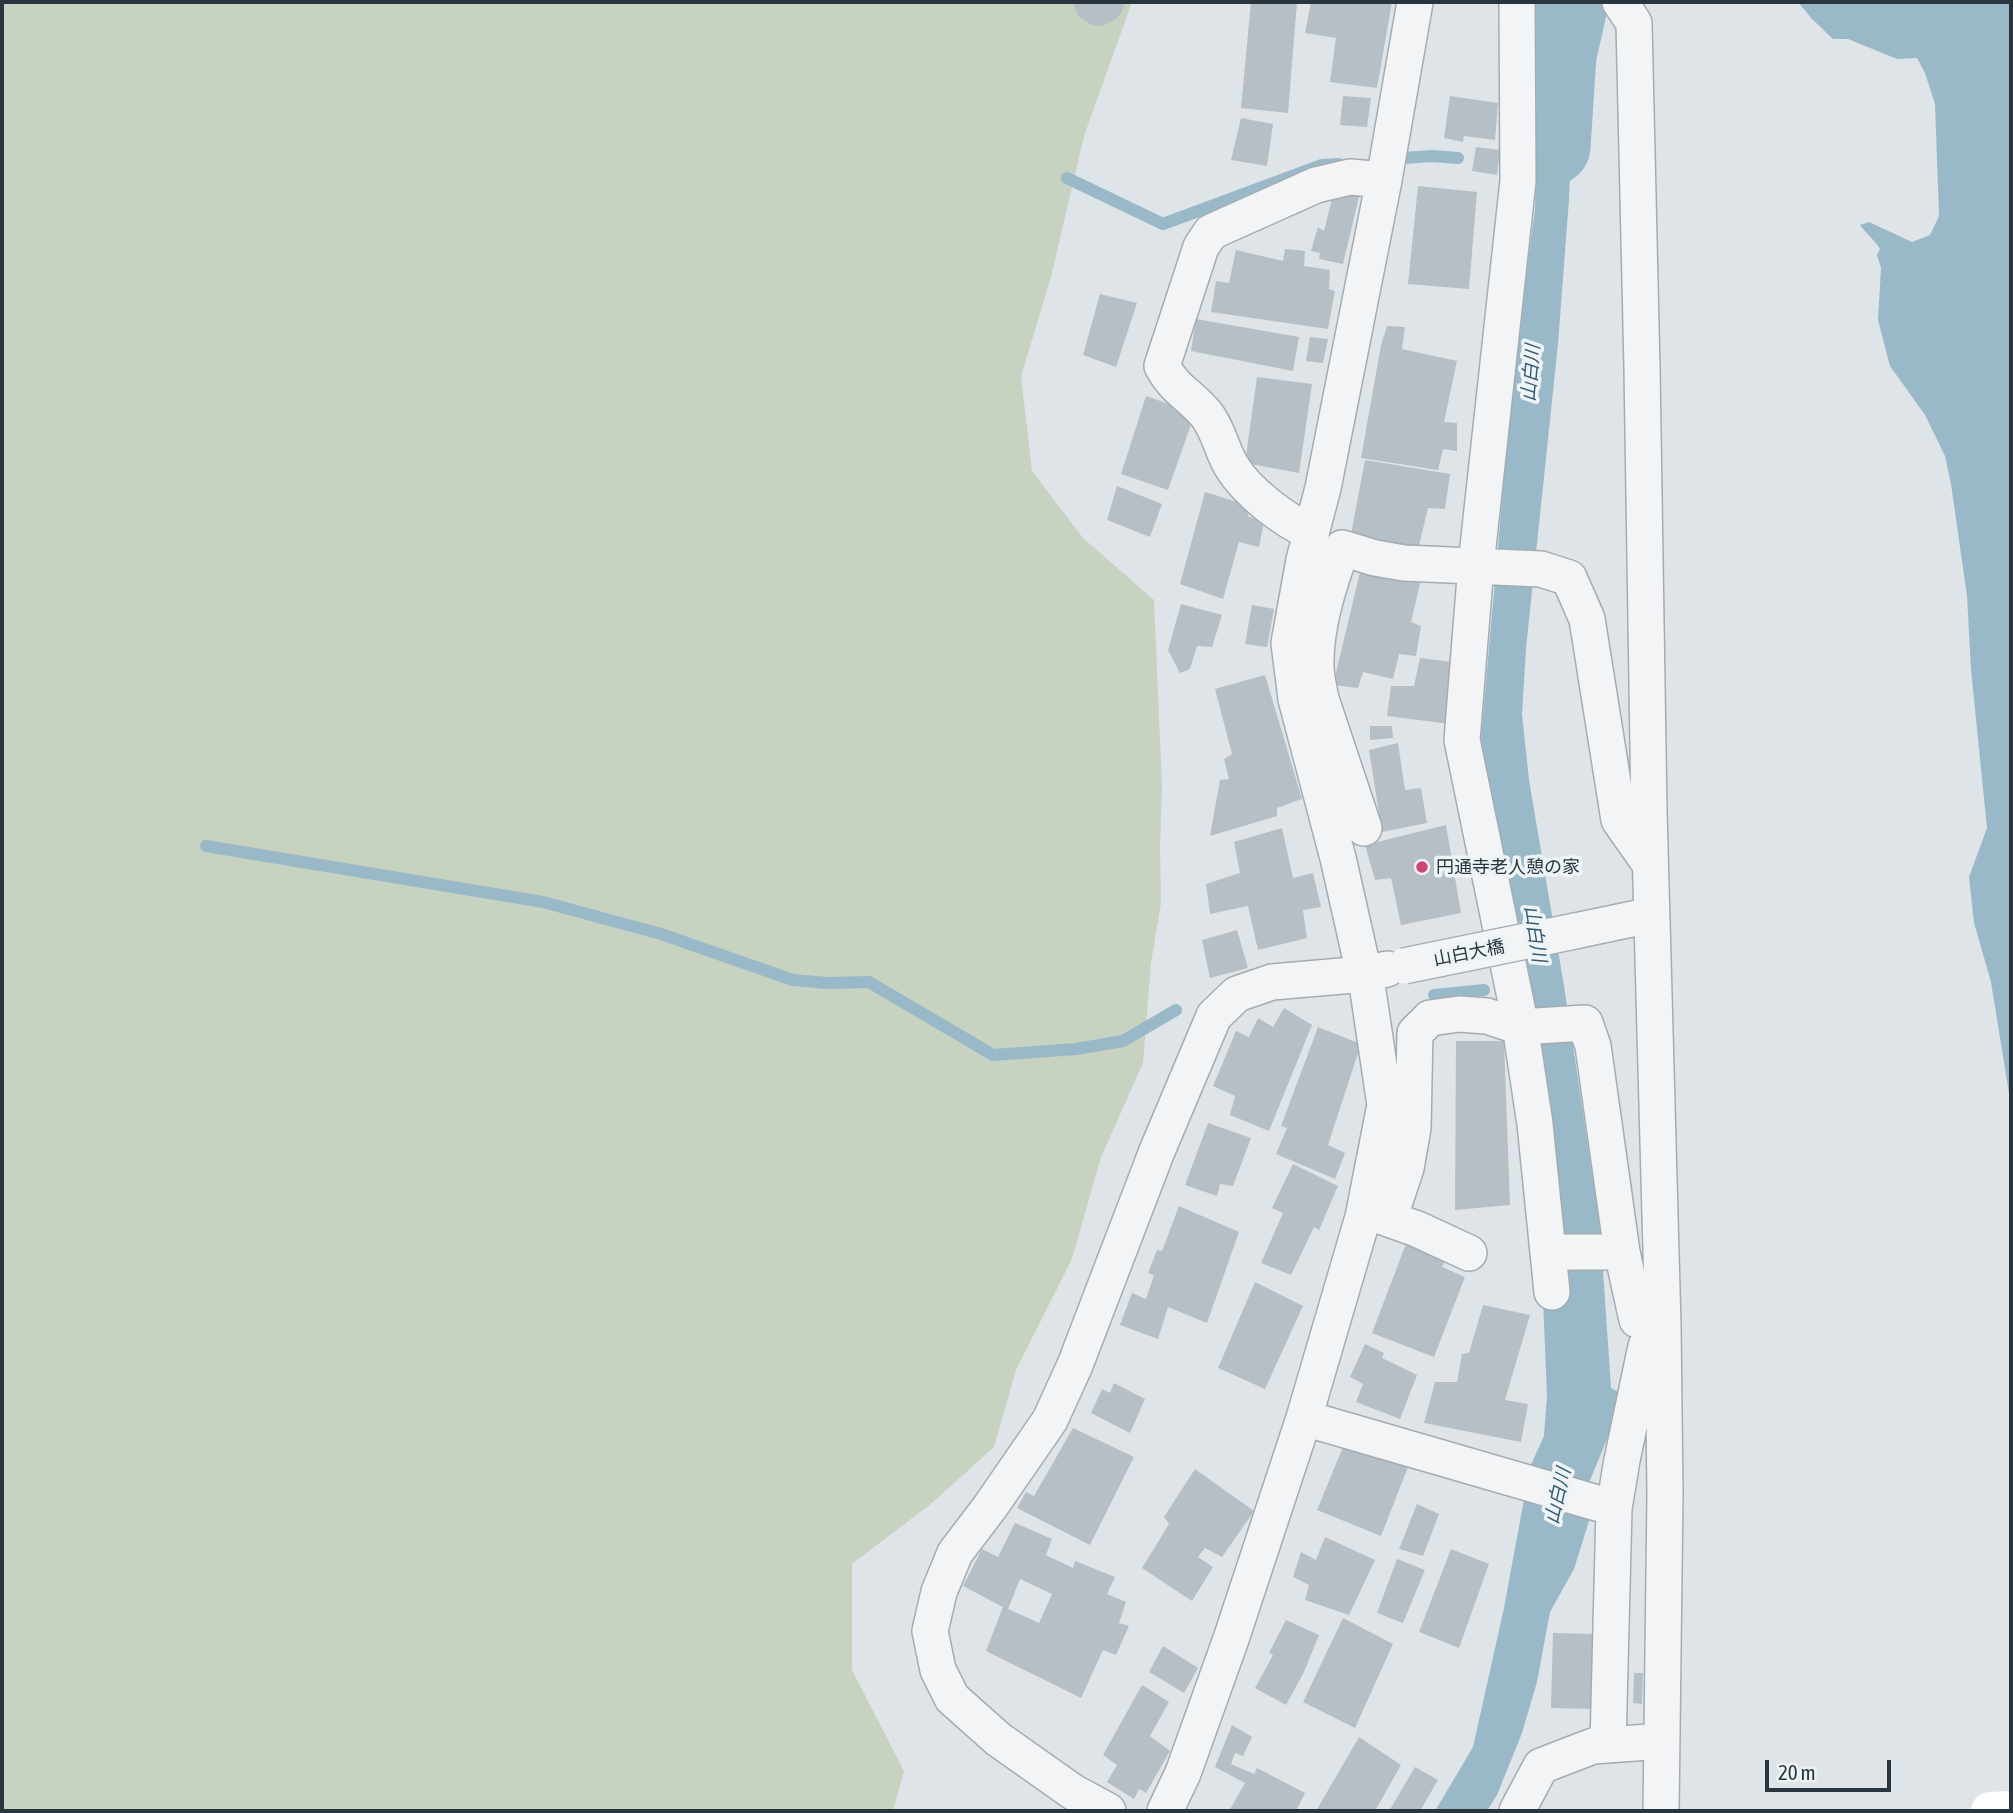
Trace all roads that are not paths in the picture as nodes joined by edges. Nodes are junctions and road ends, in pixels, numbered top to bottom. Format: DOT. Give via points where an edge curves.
graph roads {
  1 [pos="1415,2"];
  2 [pos="1517,2"];
  3 [pos="1620,2"];
  4 [pos="1384,180"];
  5 [pos="1311,532"];
  6 [pos="1483,565"];
  7 [pos="1310,704"];
  8 [pos="1364,828"];
  9 [pos="1650,864"];
  10 [pos="1651,915"];
  11 [pos="1365,974"];
  12 [pos="1520,1027"];
  13 [pos="1377,1215"];
  14 [pos="1549,1252"];
  15 [pos="1622,1252"];
  16 [pos="1469,1253"];
  17 [pos="1552,1292"];
  18 [pos="1663,1325"];
  19 [pos="1304,1418"];
  20 [pos="1604,1505"];
  21 [pos="1662,1741"];
  22 [pos="1608,1745"];
  23 [pos="1104,1810"];
  24 [pos="2011,1810"];
  25 [pos="1165,1811"];
  26 [pos="1517,1811"];
  27 [pos="1661,1811"];
  28 [pos="1990,1811"];
  1 -- 4 [label="street"];
  2 -- 6 [label="street" via="1518,181"];
  3 -- 9 [label="street" via="1634,23"];
  4 -- 5 [label="street"];
  4 -- 5 [label="street" via="1350,177 1316,185 1211,232 1201,247 1162,366 1170,382 1207,415 1231,467 1279,515"];
  5 -- 7 [label="street" via="1289,643"];
  6 -- 7 [label="street" via="1404,564 1342,548 1328,589"];
  6 -- 9 [label="street" via="1541,569 1569,578 1587,620 1619,820"];
  6 -- 12 [label="street" via="1462,740"];
  7 -- 8 [label="street"];
  7 -- 11 [label="street"];
  9 -- 10 [label="street"];
  10 -- 11 [label="street, 山白大橋, bridge"];
  10 -- 18 [label="street"];
  11 -- 13 [label="street" via="1385,1105"];
  11 -- 23 [label="street, 山白大橋" via="1272,982 1237,994 1214,1016 1050,1420 955,1553 939,1592 930,1631 938,1670 952,1698 998,1739"];
  12 -- 13 [label="street" via="1487,1016 1459,1014 1430,1018 1415,1032 1413,1128 1406,1168"];
  12 -- 14 [label="street"];
  12 -- 15 [label="street" via="1585,1023 1593,1046"];
  13 -- 16 [label="street"];
  13 -- 19 [label="street"];
  14 -- 15 [label="street"];
  14 -- 17 [label="street"];
  15 -- 18 [label="street" via="1637,1320"];
  18 -- 20 [label="street" via="1646,1346 1622,1460"];
  18 -- 21 [label="street"];
  19 -- 20 [label="street"];
  19 -- 25 [label="street" via="1231,1639"];
  20 -- 22 [label="street"];
  21 -- 22 [label="street"];
  21 -- 27 [label="street"];
  22 -- 26 [label="street" via="1593,1746 1541,1766"];
  24 -- 28 [label="main road"];
}
